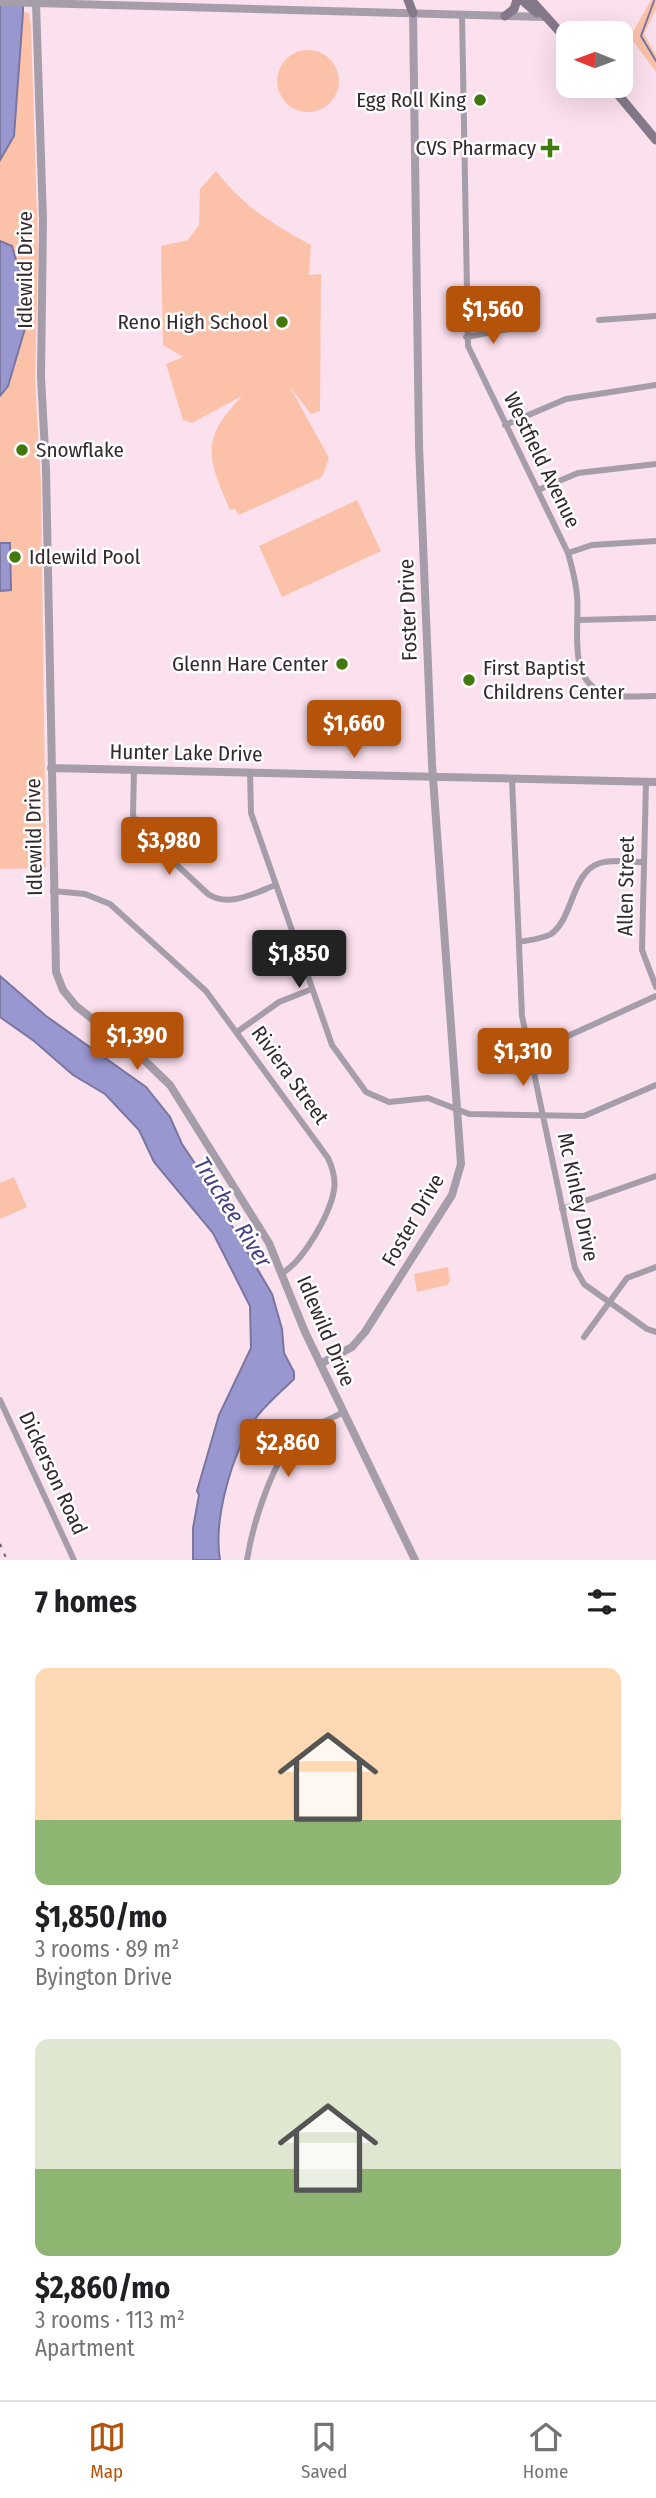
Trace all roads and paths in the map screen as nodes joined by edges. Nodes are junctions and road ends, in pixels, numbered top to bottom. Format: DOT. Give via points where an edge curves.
graph roads {
  1 [pos="408,0"];
  2 [pos="416,0"];
  3 [pos="520,0"];
  4 [pos="531,0"];
  5 [pos="4,2"];
  6 [pos="33,3"];
  7 [pos="412,13"];
  8 [pos="462,14"];
  9 [pos="505,16"];
  10 [pos="545,17"];
  11 [pos="556,28"];
  12 [pos="621,98"];
  13 [pos="656,140"];
  14 [pos="656,316"];
  15 [pos="599,320"];
  16 [pos="514,328"];
  17 [pos="466,337"];
  18 [pos="656,385"];
  19 [pos="505,425"];
  20 [pos="656,464"];
  21 [pos="538,490"];
  22 [pos="656,541"];
  23 [pos="568,553"];
  24 [pos="656,618"];
  25 [pos="578,620"];
  26 [pos="656,696"];
  27 [pos="51,768"];
  28 [pos="134,770"];
  29 [pos="250,772"];
  30 [pos="433,776"];
  31 [pos="512,779"];
  32 [pos="646,782"];
  33 [pos="656,782"];
  34 [pos="186,849"];
  35 [pos="644,862"];
  36 [pos="173,863"];
  37 [pos="276,885"];
  38 [pos="53,891"];
  39 [pos="294,936"];
  40 [pos="519,942"];
  41 [pos="265,947"];
  42 [pos="656,987"];
  43 [pos="312,989"];
  44 [pos="656,996"];
  45 [pos="237,1032"];
  46 [pos="528,1044"];
  47 [pos="656,1085"];
  48 [pos="458,1111"];
  49 [pos="543,1115"];
  50 [pos="656,1176"];
  51 [pos="562,1209"];
  52 [pos="656,1267"];
  53 [pos="282,1273"];
  54 [pos="609,1302"];
  55 [pos="656,1332"];
  56 [pos="584,1337"];
  57 [pos="320,1364"];
  58 [pos="0,1400"];
  59 [pos="342,1412"];
  60 [pos="75,1560"];
  61 [pos="247,1560"];
  62 [pos="415,1560"];
  1 -- 7 [label="main road"];
  2 -- 7 [label="main road"];
  3 -- 9 [label="main road"];
  3 -- 10 [label="main road"];
  4 -- 10 [label="main road"];
  5 -- 6 [label="street"];
  6 -- 7 [label="street"];
  6 -- 27 [label="street, Idlewild Drive" via="44,251 41,377"];
  7 -- 8 [label="street"];
  7 -- 30 [label="street, Foster Drive" via="419,474"];
  8 -- 9 [label="street"];
  8 -- 17 [label="street, Westfield Avenue"];
  9 -- 10 [label="street"];
  10 -- 11 [label="main road"];
  12 -- 13 [label="main road"];
  14 -- 15 [label="street"];
  16 -- 17 [label="street"];
  17 -- 19 [label="street, Westfield Avenue"];
  18 -- 19 [label="street" via="566,399"];
  19 -- 21 [label="street, Westfield Avenue"];
  20 -- 21 [label="street" via="578,473"];
  21 -- 23 [label="street, Westfield Avenue"];
  22 -- 23 [label="street" via="592,545"];
  23 -- 25 [label="street, Westfield Avenue" via="576,582"];
  24 -- 25 [label="street"];
  25 -- 26 [label="street, Westfield Avenue" via="579,663 590,684 611,695"];
  27 -- 28 [label="street, Hunter Lake Drive"];
  27 -- 38 [label="street, Idlewild Drive"];
  28 -- 29 [label="street, Hunter Lake Drive"];
  28 -- 36 [label="street" via="134,822"];
  29 -- 30 [label="street, Hunter Lake Drive"];
  29 -- 37 [label="street" via="251,813"];
  30 -- 31 [label="street, Hunter Lake Drive"];
  30 -- 48 [label="street, Foster Drive"];
  31 -- 32 [label="street, Hunter Lake Drive"];
  31 -- 40 [label="street, Mc Kinley Drive"];
  32 -- 33 [label="street, Hunter Lake Drive"];
  32 -- 35 [label="street, Allen Street"];
  34 -- 36 [label="street"];
  35 -- 40 [label="street" via="595,866 585,875 555,930"];
  35 -- 42 [label="street, Allen Street" via="642,954"];
  36 -- 37 [label="street" via="220,900"];
  37 -- 39 [label="street"];
  38 -- 45 [label="street, Riviera Street" via="85,894 110,904 206,991"];
  38 -- 53 [label="street, Idlewild Drive" via="54,963 63,989 76,1006 170,1085 269,1243"];
  39 -- 41 [label="street"];
  39 -- 43 [label="street"];
  40 -- 46 [label="street, Mc Kinley Drive" via="522,1016"];
  43 -- 45 [label="street" via="279,1002"];
  43 -- 48 [label="street" via="338,1056 366,1093 389,1102 428,1098"];
  44 -- 46 [label="street" via="568,1036"];
  45 -- 53 [label="street, Riviera Street" via="325,1154 334,1175 331,1201 305,1253"];
  46 -- 49 [label="street, Mc Kinley Drive"];
  47 -- 49 [label="street" via="591,1115"];
  48 -- 49 [label="street"];
  48 -- 57 [label="street, Foster Drive" via="461,1164 452,1195 359,1340"];
  49 -- 51 [label="street, Mc Kinley Drive"];
  50 -- 51 [label="street"];
  51 -- 54 [label="street, Mc Kinley Drive" via="576,1273"];
  52 -- 54 [label="street" via="627,1278"];
  53 -- 57 [label="street, Idlewild Drive"];
  54 -- 55 [label="street, Mc Kinley Drive"];
  54 -- 56 [label="street"];
  57 -- 59 [label="street, Idlewild Drive"];
  58 -- 60 [label="street, Dickerson Road"];
  59 -- 61 [label="street" via="299,1435 289,1450 262,1504"];
  59 -- 62 [label="street, Idlewild Drive"];
}
